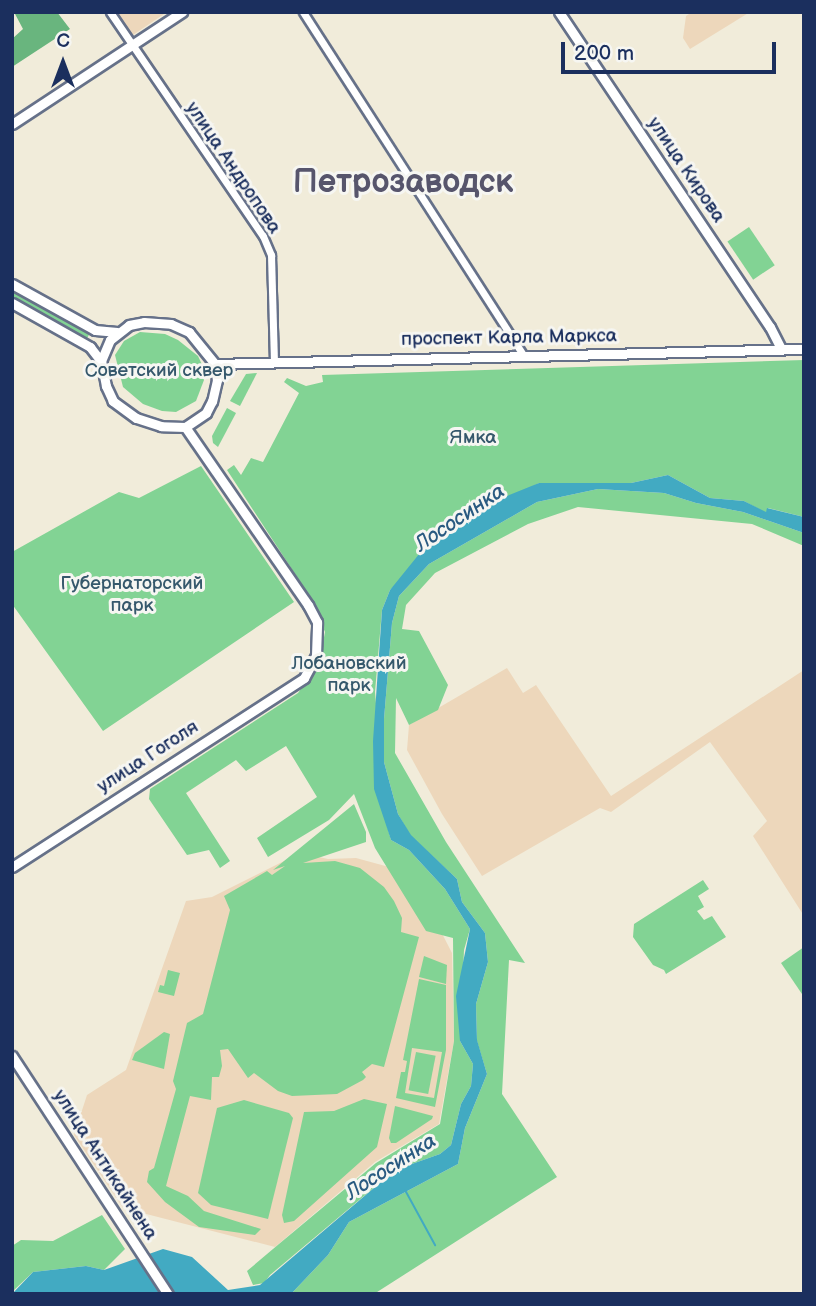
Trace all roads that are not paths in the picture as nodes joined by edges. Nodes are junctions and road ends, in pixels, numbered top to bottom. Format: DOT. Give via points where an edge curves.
graph roads {
  1 [pos="110,12"];
  2 [pos="183,12"];
  3 [pos="303,12"];
  4 [pos="559,12"];
  5 [pos="131,46"];
  6 [pos="12,124"];
  7 [pos="12,284"];
  8 [pos="12,303"];
  9 [pos="117,332"];
  10 [pos="781,349"];
  11 [pos="804,349"];
  12 [pos="524,356"];
  13 [pos="274,360"];
  14 [pos="102,362"];
  15 [pos="215,364"];
  16 [pos="185,427"];
  17 [pos="12,867"];
  18 [pos="12,1056"];
  19 [pos="167,1294"];
  1 -- 5 [label="street, улица Андропова"];
  2 -- 5 [label="main road"];
  3 -- 12 [label="street"];
  4 -- 10 [label="main road, улица Кирова"];
  5 -- 6 [label="main road"];
  5 -- 13 [label="street, улица Андропова" via="263,236 271,256"];
  7 -- 9 [label="main road" via="95,330"];
  8 -- 14 [label="main road" via="90,347"];
  9 -- 14 [label="main road" via="104,350"];
  9 -- 15 [label="main road" via="144,322 171,324 189,332"];
  10 -- 11 [label="main road, проспект Карла Маркса"];
  10 -- 12 [label="main road, проспект Карла Маркса"];
  12 -- 13 [label="main road, проспект Карла Маркса"];
  13 -- 15 [label="main road, проспект Карла Маркса"];
  14 -- 16 [label="main road" via="106,386 122,410 150,423"];
  15 -- 16 [label="main road" via="212,401 206,413"];
  16 -- 17 [label="main road, улица Гоголя" via="308,605 317,622 316,655 304,678"];
  18 -- 19 [label="main road, улица Антикайнена"];
}
